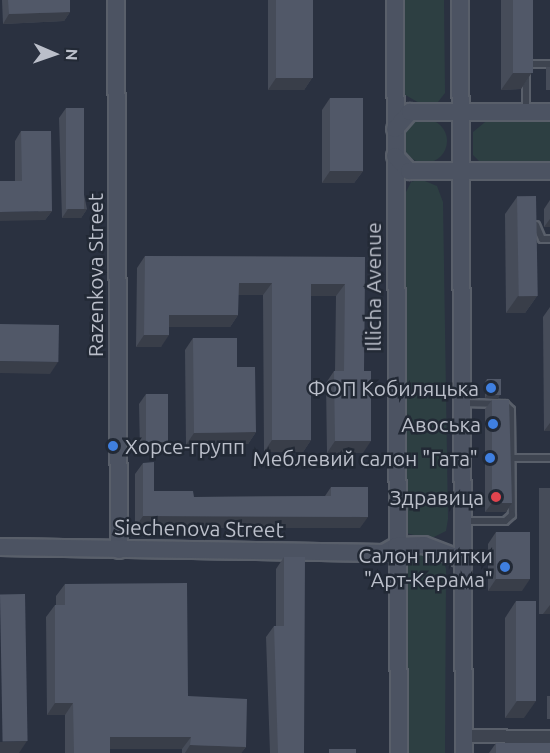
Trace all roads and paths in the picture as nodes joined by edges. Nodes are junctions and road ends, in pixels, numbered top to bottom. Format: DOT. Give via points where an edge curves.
graph roads {
  1 [pos="116,0"];
  2 [pos="395,0"];
  3 [pos="460,0"];
  4 [pos="526,53"];
  5 [pos="526,64"];
  6 [pos="550,64"];
  7 [pos="460,112"];
  8 [pos="526,112"];
  9 [pos="550,112"];
  10 [pos="395,129"];
  11 [pos="395,156"];
  12 [pos="461,171"];
  13 [pos="550,171"];
  14 [pos="536,213"];
  15 [pos="550,239"];
  16 [pos="462,403"];
  17 [pos="512,458"];
  18 [pos="550,458"];
  19 [pos="463,521"];
  20 [pos="396,546"];
  21 [pos="0,547"];
  22 [pos="119,550"];
  23 [pos="463,560"];
  24 [pos="550,737"];
  25 [pos="464,745"];
  26 [pos="399,753"];
  1 -- 22 [label="main road, Razenkova Street"];
  2 -- 10 [label="main road, Illicha Avenue"];
  3 -- 7 [label="main road"];
  4 -- 5 [label="lane"];
  5 -- 6 [label="lane"];
  5 -- 8 [label="lane"];
  7 -- 8 [label="main road"];
  7 -- 10 [label="main road" via="410,112"];
  7 -- 12 [label="main road"];
  8 -- 9 [label="main road"];
  10 -- 11 [label="main road, Illicha Avenue"];
  11 -- 12 [label="main road" via="409,171"];
  11 -- 20 [label="main road, Illicha Avenue"];
  12 -- 13 [label="main road"];
  12 -- 16 [label="main road"];
  14 -- 15 [label="lane" via="537,232"];
  16 -- 17 [label="lane" via="510,405"];
  16 -- 19 [label="main road"];
  17 -- 18 [label="lane"];
  17 -- 19 [label="lane" via="510,519"];
  19 -- 23 [label="main road"];
  20 -- 22 [label="main road, Siechenova Street" via="384,553"];
  20 -- 23 [label="main road, Siechenova Street" via="444,549"];
  20 -- 26 [label="main road, Illicha Avenue"];
  21 -- 22 [label="main road, Siechenova Street"];
  23 -- 25 [label="main road"];
  24 -- 25 [label="street"];
}
